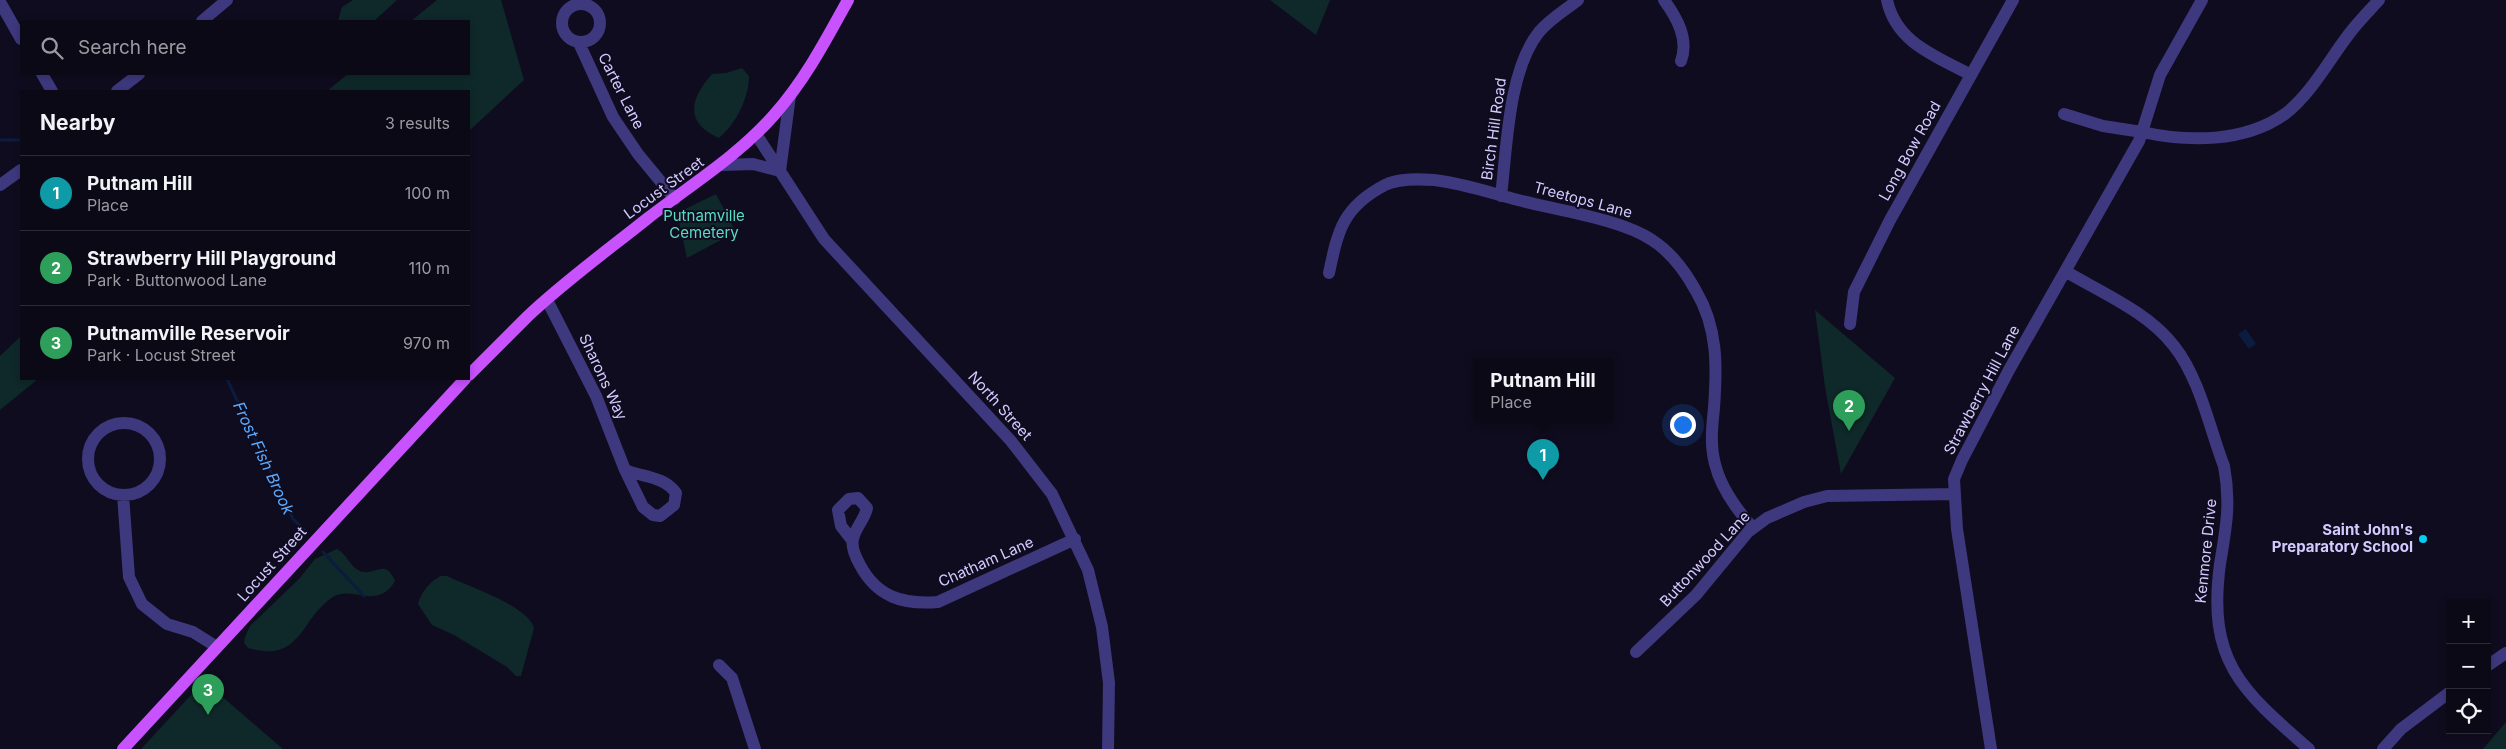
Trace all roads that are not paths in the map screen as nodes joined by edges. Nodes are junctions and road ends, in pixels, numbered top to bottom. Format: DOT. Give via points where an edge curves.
graph roads {
  1 [pos="227,0"];
  2 [pos="848,0"];
  3 [pos="1578,0"];
  4 [pos="1664,0"];
  5 [pos="1886,0"];
  6 [pos="2013,0"];
  7 [pos="2202,0"];
  8 [pos="2379,0"];
  9 [pos="0,2"];
  10 [pos="203,20"];
  11 [pos="20,37"];
  12 [pos="579,43"];
  13 [pos="1681,61"];
  14 [pos="43,75"];
  15 [pos="138,75"];
  16 [pos="1971,75"];
  17 [pos="51,90"];
  18 [pos="118,90"];
  19 [pos="790,96"];
  20 [pos="2064,114"];
  21 [pos="2142,132"];
  22 [pos="756,134"];
  23 [pos="722,165"];
  24 [pos="20,171"];
  25 [pos="780,171"];
  26 [pos="0,185"];
  27 [pos="1501,196"];
  28 [pos="675,199"];
  29 [pos="2065,271"];
  30 [pos="1329,273"];
  31 [pos="547,300"];
  32 [pos="1850,324"];
  33 [pos="470,375"];
  34 [pos="465,380"];
  35 [pos="625,470"];
  36 [pos="1955,494"];
  37 [pos="123,495"];
  38 [pos="1753,528"];
  39 [pos="1075,539"];
  40 [pos="852,540"];
  41 [pos="217,647"];
  42 [pos="1636,652"];
  43 [pos="2506,653"];
  44 [pos="2491,663"];
  45 [pos="719,665"];
  46 [pos="2446,695"];
  47 [pos="123,749"];
  48 [pos="756,749"];
  49 [pos="1108,749"];
  50 [pos="1990,749"];
  51 [pos="2309,749"];
  52 [pos="2383,749"];
  1 -- 10 [label="street"];
  2 -- 19 [label="main road, Locust Street" via="817,58"];
  3 -- 27 [label="street, Birch Hill Road" via="1538,33 1518,73"];
  4 -- 13 [label="street" via="1682,33"];
  5 -- 16 [label="street" via="1890,17 1907,39"];
  6 -- 16 [label="street, Long Bow Road"];
  7 -- 21 [label="street, Strawberry Hill Lane" via="2160,75"];
  8 -- 21 [label="street" via="2350,32 2300,99 2263,126 2196,140"];
  9 -- 11 [label="street"];
  12 -- 28 [label="street, Carter Lane" via="613,117"];
  14 -- 17 [label="street"];
  15 -- 18 [label="street"];
  16 -- 32 [label="street, Long Bow Road" via="1854,292"];
  19 -- 22 [label="main road, Locust Street"];
  19 -- 25 [label="street"];
  20 -- 21 [label="street" via="2103,126"];
  21 -- 29 [label="street, Strawberry Hill Lane"];
  22 -- 23 [label="main road, Locust Street"];
  22 -- 25 [label="street, North Street"];
  23 -- 25 [label="street" via="753,164"];
  23 -- 28 [label="main road, Locust Street"];
  24 -- 26 [label="street"];
  25 -- 39 [label="street, North Street" via="824,239 1033,468 1052,494"];
  27 -- 30 [label="street, Treetops Lane" via="1436,180 1387,184 1352,210 1342,223 1336,236"];
  27 -- 38 [label="street, Treetops Lane" via="1633,230 1663,248 1682,269 1703,303 1712,329 1716,356 1712,444 1715,467 1733,503"];
  28 -- 31 [label="main road, Locust Street"];
  29 -- 36 [label="street, Strawberry Hill Lane" via="2008,370 1962,460 1954,479"];
  29 -- 51 [label="street, Kenmore Drive" via="2153,325 2176,348 2187,367 2227,481 2228,518 2216,615 2226,654 2248,693"];
  31 -- 33 [label="main road, Locust Street"];
  31 -- 35 [label="street, Sharons Way" via="596,396"];
  34 -- 41 [label="main road, Locust Street"];
  36 -- 38 [label="street, Buttonwood Lane" via="1827,496 1766,518"];
  36 -- 50 [label="street, Strawberry Hill Lane" via="1957,529"];
  37 -- 37 [label="street" via="138,492 151,483 157,475 160,454 152,436 144,429 123,422 100,431 90,447 88,465 100,486 111,493"];
  37 -- 41 [label="street" via="129,577 142,604 167,624 193,632"];
  38 -- 42 [label="street, Buttonwood Lane" via="1696,595"];
  39 -- 40 [label="street, Chatham Lane" via="938,602 922,603 905,602 875,586 855,556"];
  39 -- 49 [label="street, North Street" via="1088,570 1102,627 1108,683"];
  41 -- 47 [label="main road, Locust Street"];
  43 -- 44 [label="street"];
  45 -- 48 [label="street" via="732,678"];
  46 -- 52 [label="street" via="2401,729"];
}
